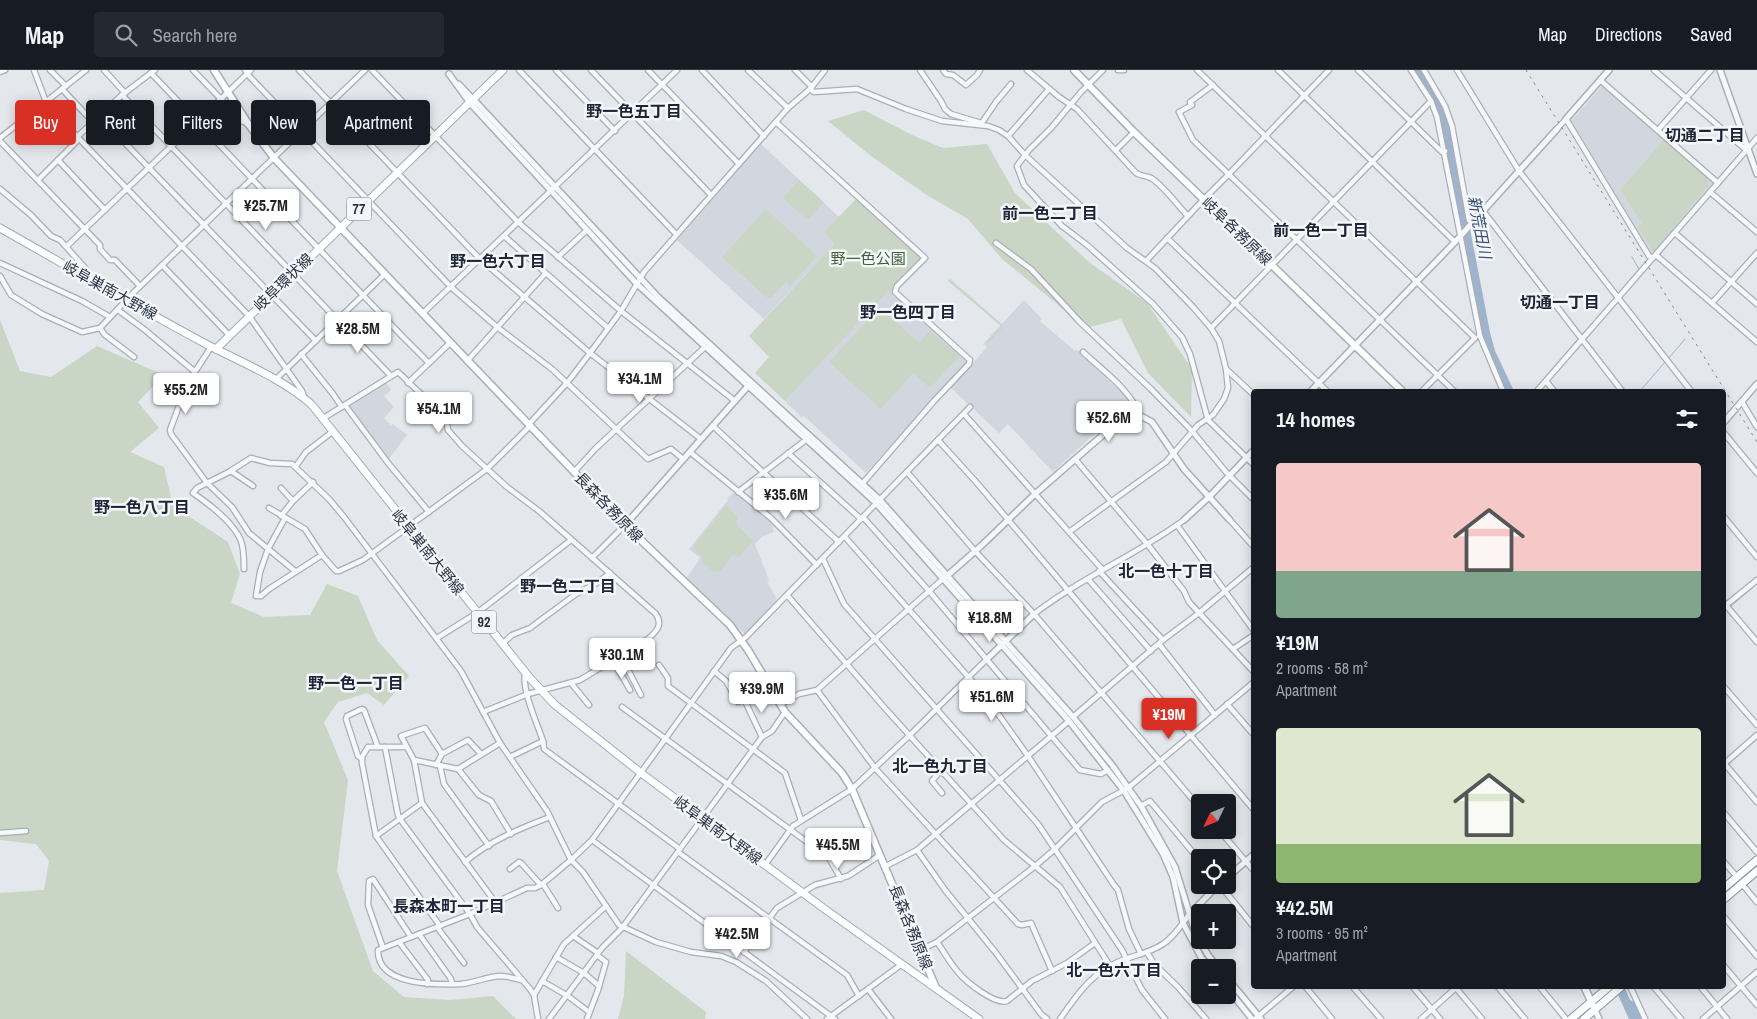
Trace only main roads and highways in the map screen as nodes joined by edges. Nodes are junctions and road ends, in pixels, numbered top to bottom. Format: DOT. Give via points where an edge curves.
graph roads {
  1 [pos="214,70"];
  2 [pos="503,70"];
  3 [pos="1074,70"];
  4 [pos="340,227"];
  5 [pos="0,228"];
  6 [pos="214,348"];
  7 [pos="1400,389"];
  8 [pos="1757,860"];
  9 [pos="1757,871"];
  10 [pos="1726,886"];
  11 [pos="1726,897"];
  12 [pos="936,988"];
  13 [pos="1585,989"];
  14 [pos="1606,989"];
  15 [pos="1618,989"];
  16 [pos="1591,1002"];
  17 [pos="1595,1010"];
  18 [pos="979,1019"];
  19 [pos="1571,1019"];
  20 [pos="1584,1019"];
  1 -- 4 [label="main road, 長森各務原線" via="274,158"];
  2 -- 4 [label="main road, 岐阜環状線 / 77"];
  3 -- 7 [label="main road, 岐阜各務原線"];
  4 -- 6 [label="main road, 岐阜環状線 / 77"];
  4 -- 12 [label="main road, 長森各務原線" via="625,525 742,640 785,712 842,773 852,789"];
  5 -- 6 [label="main road, 岐阜巣南大野線 / 92"];
  6 -- 12 [label="main road, 岐阜巣南大野線 / 92" via="312,404 540,691 641,773"];
  8 -- 10 [label="main road"];
  9 -- 11 [label="main road"];
  12 -- 18 [label="main road, 岐阜巣南大野線 / 92"];
  13 -- 16 [label="main road"];
  14 -- 16 [label="main road"];
  15 -- 17 [label="main road"];
  16 -- 17 [label="main road"];
  16 -- 19 [label="main road"];
  17 -- 20 [label="main road"];
}
